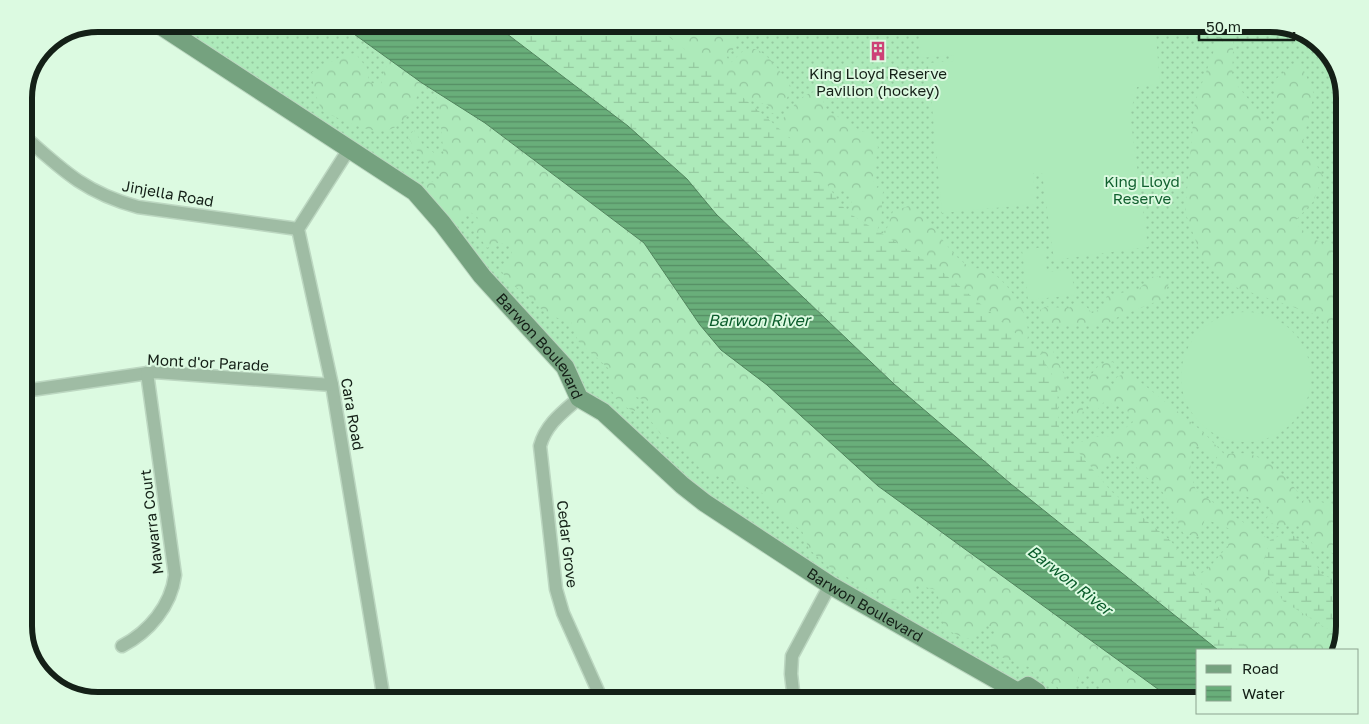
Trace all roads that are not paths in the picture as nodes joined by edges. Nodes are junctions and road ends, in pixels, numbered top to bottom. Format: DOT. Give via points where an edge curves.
graph roads {
  1 [pos="170,32"];
  2 [pos="33,144"];
  3 [pos="349,149"];
  4 [pos="298,228"];
  5 [pos="147,374"];
  6 [pos="332,385"];
  7 [pos="33,390"];
  8 [pos="579,398"];
  9 [pos="830,585"];
  10 [pos="122,646"];
  11 [pos="383,692"];
  12 [pos="598,692"];
  13 [pos="793,692"];
  14 [pos="1011,692"];
  15 [pos="1021,692"];
  16 [pos="1038,692"];
  1 -- 3 [label="street, Barwon Boulevard"];
  2 -- 4 [label="street, Jinjella Road" via="72,178 116,201 138,207"];
  3 -- 4 [label="street"];
  3 -- 8 [label="street, Barwon Boulevard" via="424,201 482,276 565,367"];
  4 -- 6 [label="street, Cara Road"];
  5 -- 6 [label="street, Mont d'or Parade"];
  5 -- 7 [label="street, Mont d'or Parade"];
  5 -- 10 [label="street, Mawarra Court" via="175,575 170,594 157,617 142,633"];
  6 -- 11 [label="street, Cara Road"];
  8 -- 9 [label="street, Barwon Boulevard" via="603,412 704,503"];
  8 -- 12 [label="street, Cedar Grove" via="550,424 540,446 556,589 563,613"];
  9 -- 13 [label="street" via="792,656"];
  9 -- 14 [label="street, Barwon Boulevard"];
  15 -- 16 [label="street" via="1024,687 1032,687"];
}
